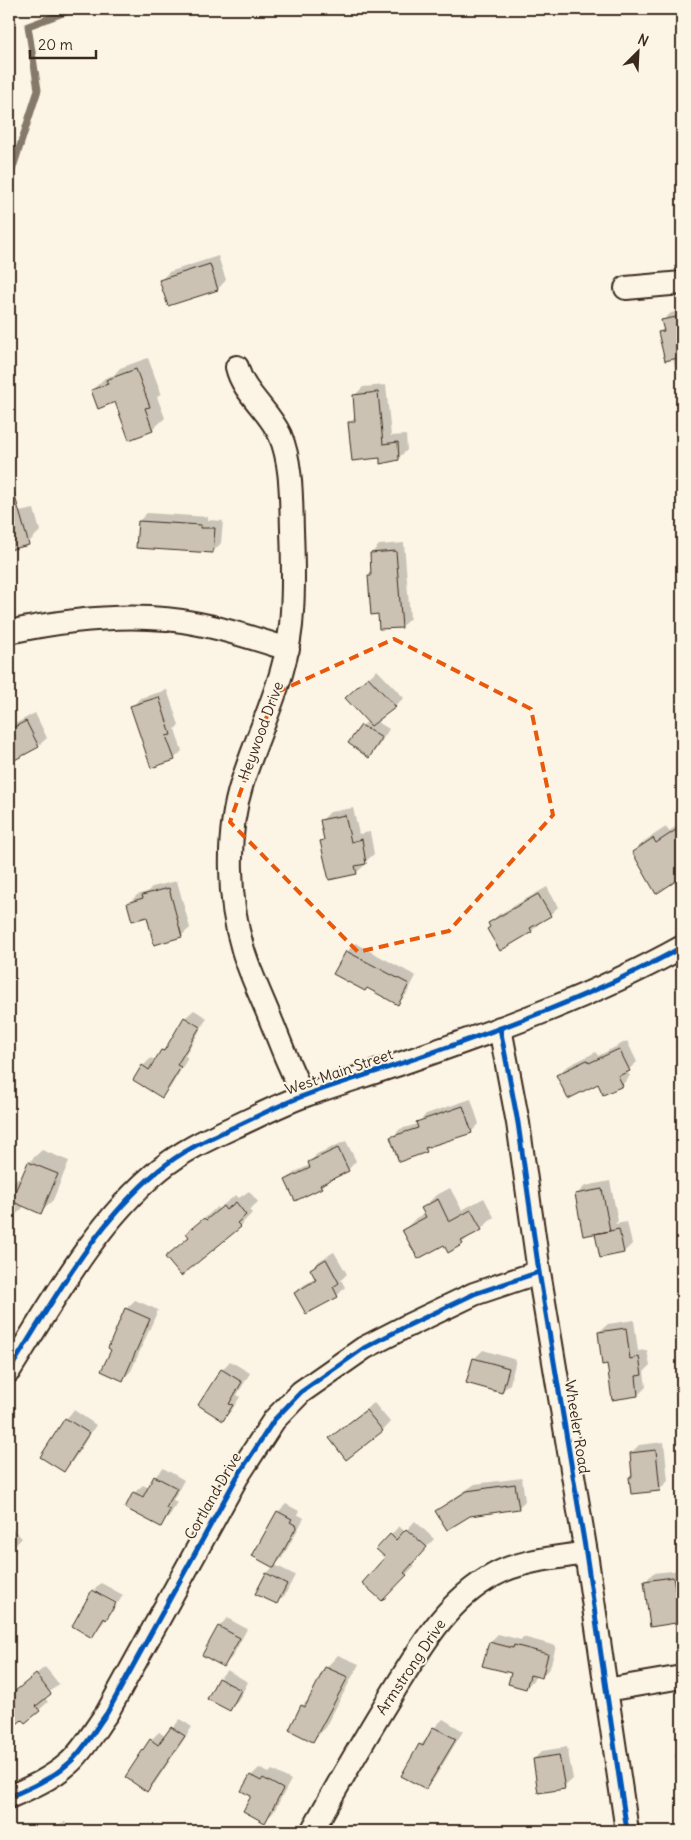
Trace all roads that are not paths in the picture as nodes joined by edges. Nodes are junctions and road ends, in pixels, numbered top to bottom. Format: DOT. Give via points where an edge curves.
graph roads {
  1 [pos="682,283"];
  2 [pos="626,288"];
  3 [pos="237,367"];
  4 [pos="9,632"];
  5 [pos="288,649"];
  6 [pos="682,947"];
  7 [pos="500,1028"];
  8 [pos="303,1096"];
  9 [pos="539,1272"];
  10 [pos="9,1371"];
  11 [pos="586,1553"];
  12 [pos="682,1677"];
  13 [pos="606,1690"];
  14 [pos="9,1797"];
  15 [pos="312,1831"];
  16 [pos="627,1831"];
  1 -- 2 [label="street"];
  3 -- 5 [label="street, Heywood Drive" via="240,380 263,407 280,435 288,468 293,576"];
  4 -- 5 [label="street" via="84,620 160,619 213,627"];
  5 -- 8 [label="street, Heywood Drive" via="241,786 232,842 232,888 243,950"];
  6 -- 7 [label="street, West Main Street" via="609,984"];
  7 -- 8 [label="street, West Main Street"];
  7 -- 9 [label="street, Wheeler Road" via="518,1123"];
  8 -- 10 [label="street, West Main Street" via="197,1144 158,1170 109,1220"];
  9 -- 11 [label="street, Wheeler Road"];
  9 -- 14 [label="street, Cortland Drive" via="474,1294 407,1326 364,1348 301,1392 274,1420 237,1478 107,1713 85,1744 70,1762 45,1781"];
  11 -- 13 [label="street, Wheeler Road"];
  11 -- 15 [label="street, Armstrong Drive" via="519,1564 494,1575 463,1597 419,1649"];
  12 -- 13 [label="street"];
  13 -- 16 [label="street, Wheeler Road"];
}
